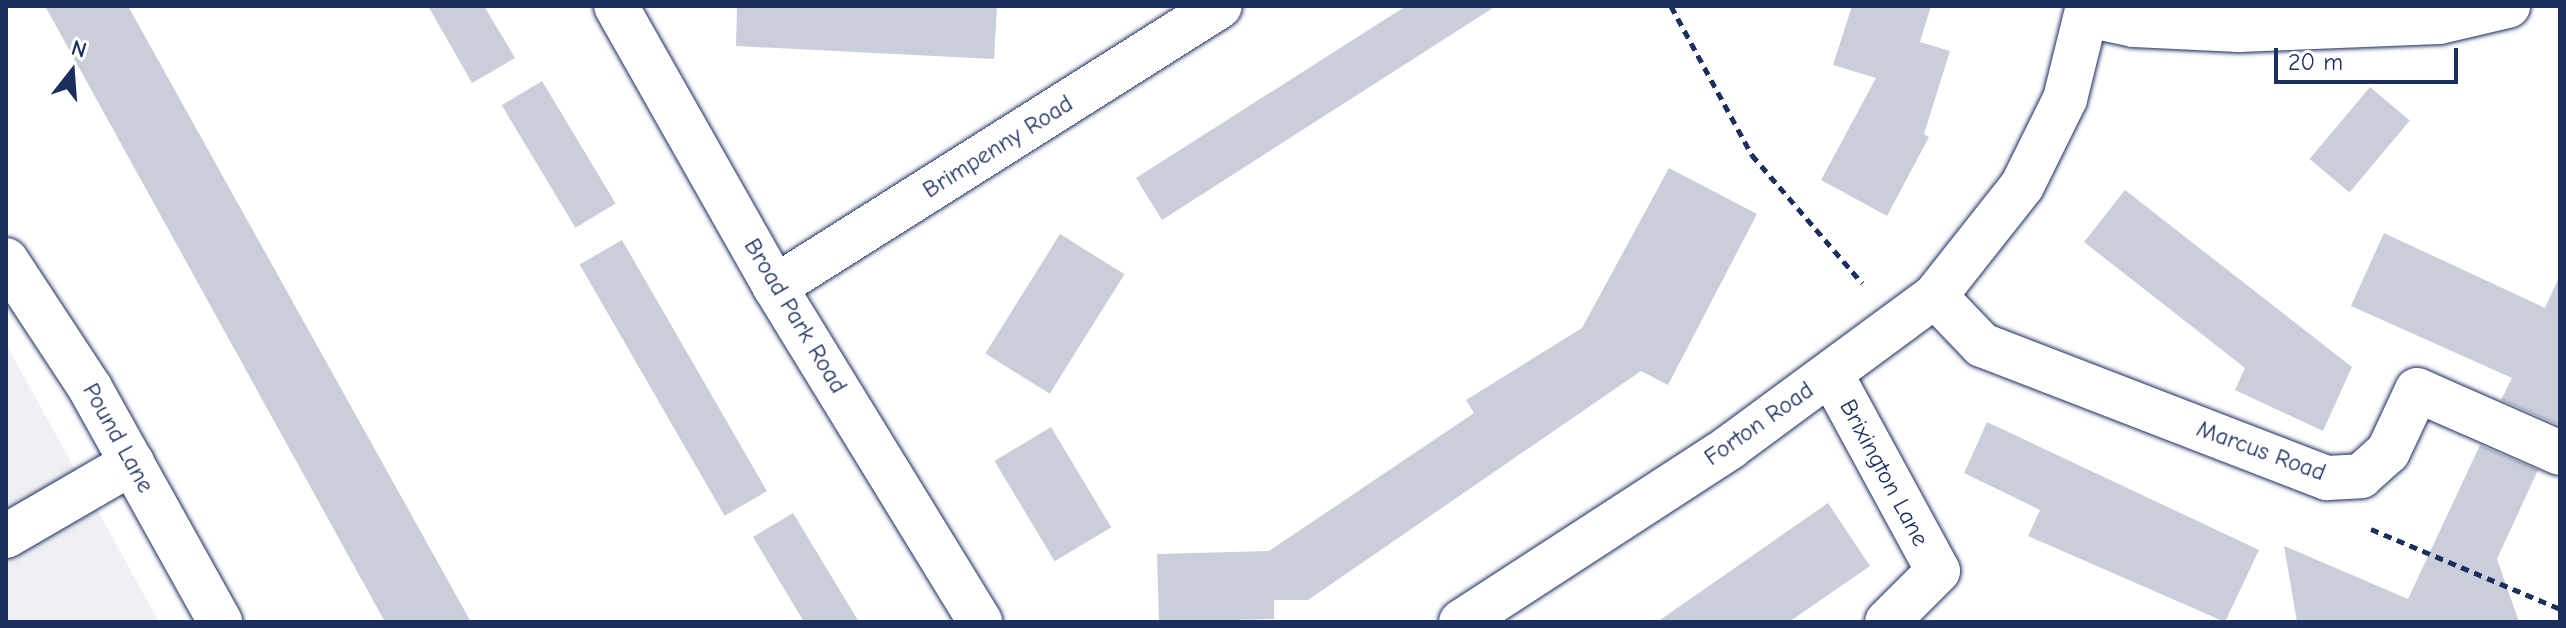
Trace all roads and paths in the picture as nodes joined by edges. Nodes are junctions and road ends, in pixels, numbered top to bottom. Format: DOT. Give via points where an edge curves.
graph roads {
  1 [pos="616,6"];
  2 [pos="1220,6"];
  3 [pos="1671,6"];
  4 [pos="2508,6"];
  5 [pos="2087,10"];
  6 [pos="6,260"];
  7 [pos="775,287"];
  8 [pos="1935,296"];
  9 [pos="1897,327"];
  10 [pos="1831,374"];
  11 [pos="2560,453"];
  12 [pos="132,463"];
  13 [pos="2359,524"];
  14 [pos="6,536"];
  15 [pos="2560,609"];
  16 [pos="220,622"];
  17 [pos="980,622"];
  18 [pos="1461,622"];
  19 [pos="1887,622"];
  1 -- 7 [label="street, Broad Park Road"];
  2 -- 7 [label="street, Brimpenny Road"];
  3 -- 9 [label="path" via="1752,155"];
  4 -- 5 [label="street" via="2439,22 2239,30"];
  5 -- 8 [label="street, Forton Road" via="2065,99 2022,186"];
  6 -- 12 [label="street, Pound Lane"];
  7 -- 17 [label="street, Broad Park Road"];
  8 -- 9 [label="street, Forton Road"];
  8 -- 11 [label="street, Marcus Road" via="1982,345 2327,478 2361,476 2388,452 2417,390"];
  9 -- 10 [label="street, Forton Road"];
  10 -- 18 [label="street, Forton Road"];
  10 -- 19 [label="street, Brixington Lane" via="1938,571"];
  12 -- 14 [label="street"];
  12 -- 16 [label="street, Pound Lane"];
  13 -- 15 [label="path"];
}
